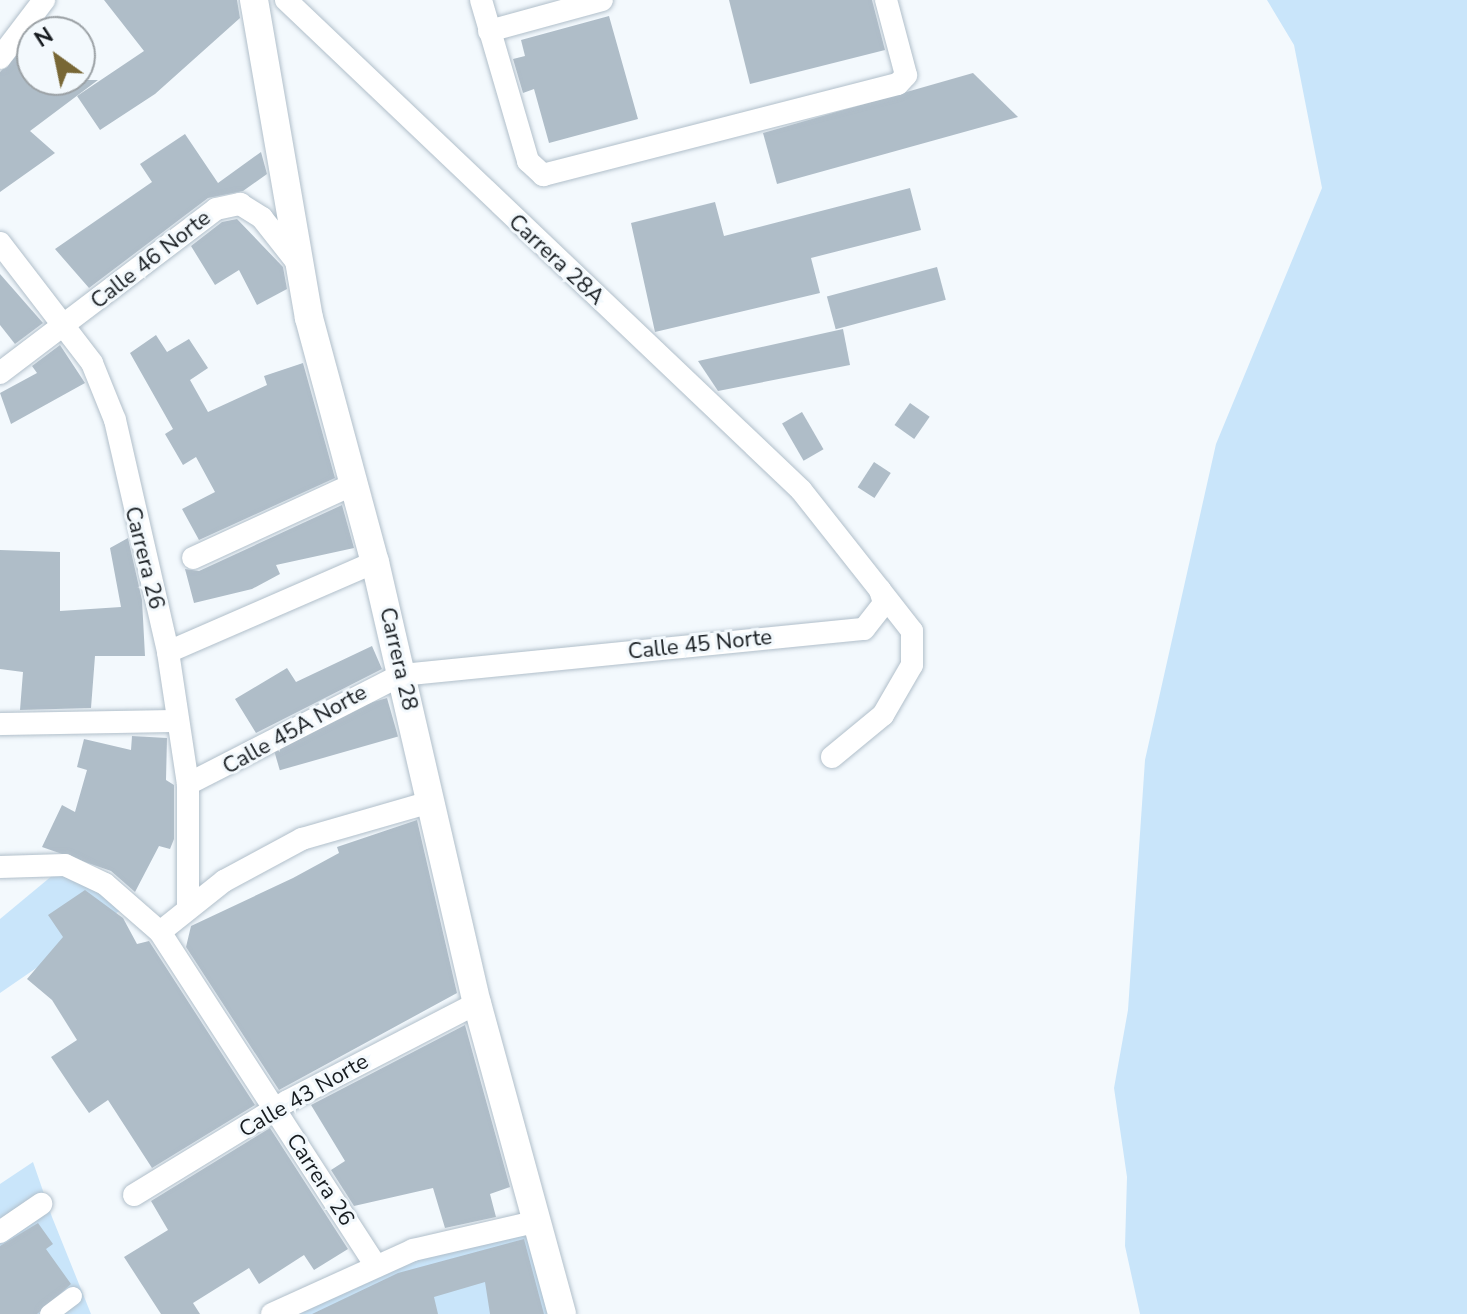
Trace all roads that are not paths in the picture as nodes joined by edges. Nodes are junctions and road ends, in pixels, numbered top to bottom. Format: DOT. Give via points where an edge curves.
graph roads {
  1 [pos="44,0"];
  2 [pos="254,0"];
  3 [pos="286,0"];
  4 [pos="481,0"];
  5 [pos="602,0"];
  6 [pos="886,0"];
  7 [pos="489,31"];
  8 [pos="0,58"];
  9 [pos="0,243"];
  10 [pos="296,261"];
  11 [pos="67,325"];
  12 [pos="0,373"];
  13 [pos="354,484"];
  14 [pos="193,558"];
  15 [pos="375,562"];
  16 [pos="880,590"];
  17 [pos="168,652"];
  18 [pos="401,675"];
  19 [pos="176,721"];
  20 [pos="0,724"];
  21 [pos="832,757"];
  22 [pos="188,784"];
  23 [pos="430,802"];
  24 [pos="0,867"];
  25 [pos="188,908"];
  26 [pos="160,932"];
  27 [pos="477,1003"];
  28 [pos="275,1110"];
  29 [pos="134,1195"];
  30 [pos="41,1204"];
  31 [pos="539,1221"];
  32 [pos="0,1232"];
  33 [pos="376,1266"];
  34 [pos="73,1296"];
  35 [pos="49,1314"];
  36 [pos="272,1314"];
  37 [pos="562,1314"];
  1 -- 8 [label="street"];
  2 -- 10 [label="street, Carrera 28"];
  3 -- 16 [label="street, Carrera 28A" via="542,250 689,380 825,519"];
  4 -- 7 [label="street"];
  5 -- 7 [label="street"];
  6 -- 7 [label="street" via="906,75 898,84 543,175 528,161"];
  9 -- 11 [label="street, Carrera 26"];
  10 -- 11 [label="street, Calle 46 Norte" via="262,218 240,204 216,209"];
  10 -- 13 [label="street, Carrera 28"];
  11 -- 12 [label="street, Calle 46 Norte"];
  11 -- 17 [label="street, Carrera 26" via="92,363 115,420"];
  13 -- 14 [label="street"];
  13 -- 15 [label="street, Carrera 28"];
  15 -- 17 [label="street"];
  15 -- 18 [label="street, Carrera 28"];
  16 -- 18 [label="street, Calle 45 Norte" via="884,603 864,629"];
  16 -- 21 [label="street" via="912,631 912,665 883,715"];
  17 -- 19 [label="street, Carrera 26"];
  18 -- 22 [label="street, Calle 45A Norte"];
  18 -- 23 [label="street, Carrera 28"];
  19 -- 20 [label="street"];
  19 -- 22 [label="street, Carrera 26"];
  22 -- 25 [label="street, Carrera 26"];
  23 -- 25 [label="street" via="302,839"];
  23 -- 27 [label="street, Carrera 28"];
  24 -- 26 [label="street" via="65,865 105,884"];
  25 -- 26 [label="street"];
  26 -- 28 [label="street, Carrera 26"];
  27 -- 28 [label="street, Calle 43 Norte"];
  27 -- 31 [label="street, Carrera 28"];
  28 -- 29 [label="street, Calle 43 Norte"];
  28 -- 33 [label="street, Carrera 26"];
  30 -- 32 [label="street"];
  31 -- 33 [label="street" via="449,1239"];
  31 -- 37 [label="street, Carrera 28"];
  33 -- 36 [label="street"];
  34 -- 35 [label="street"];
}
